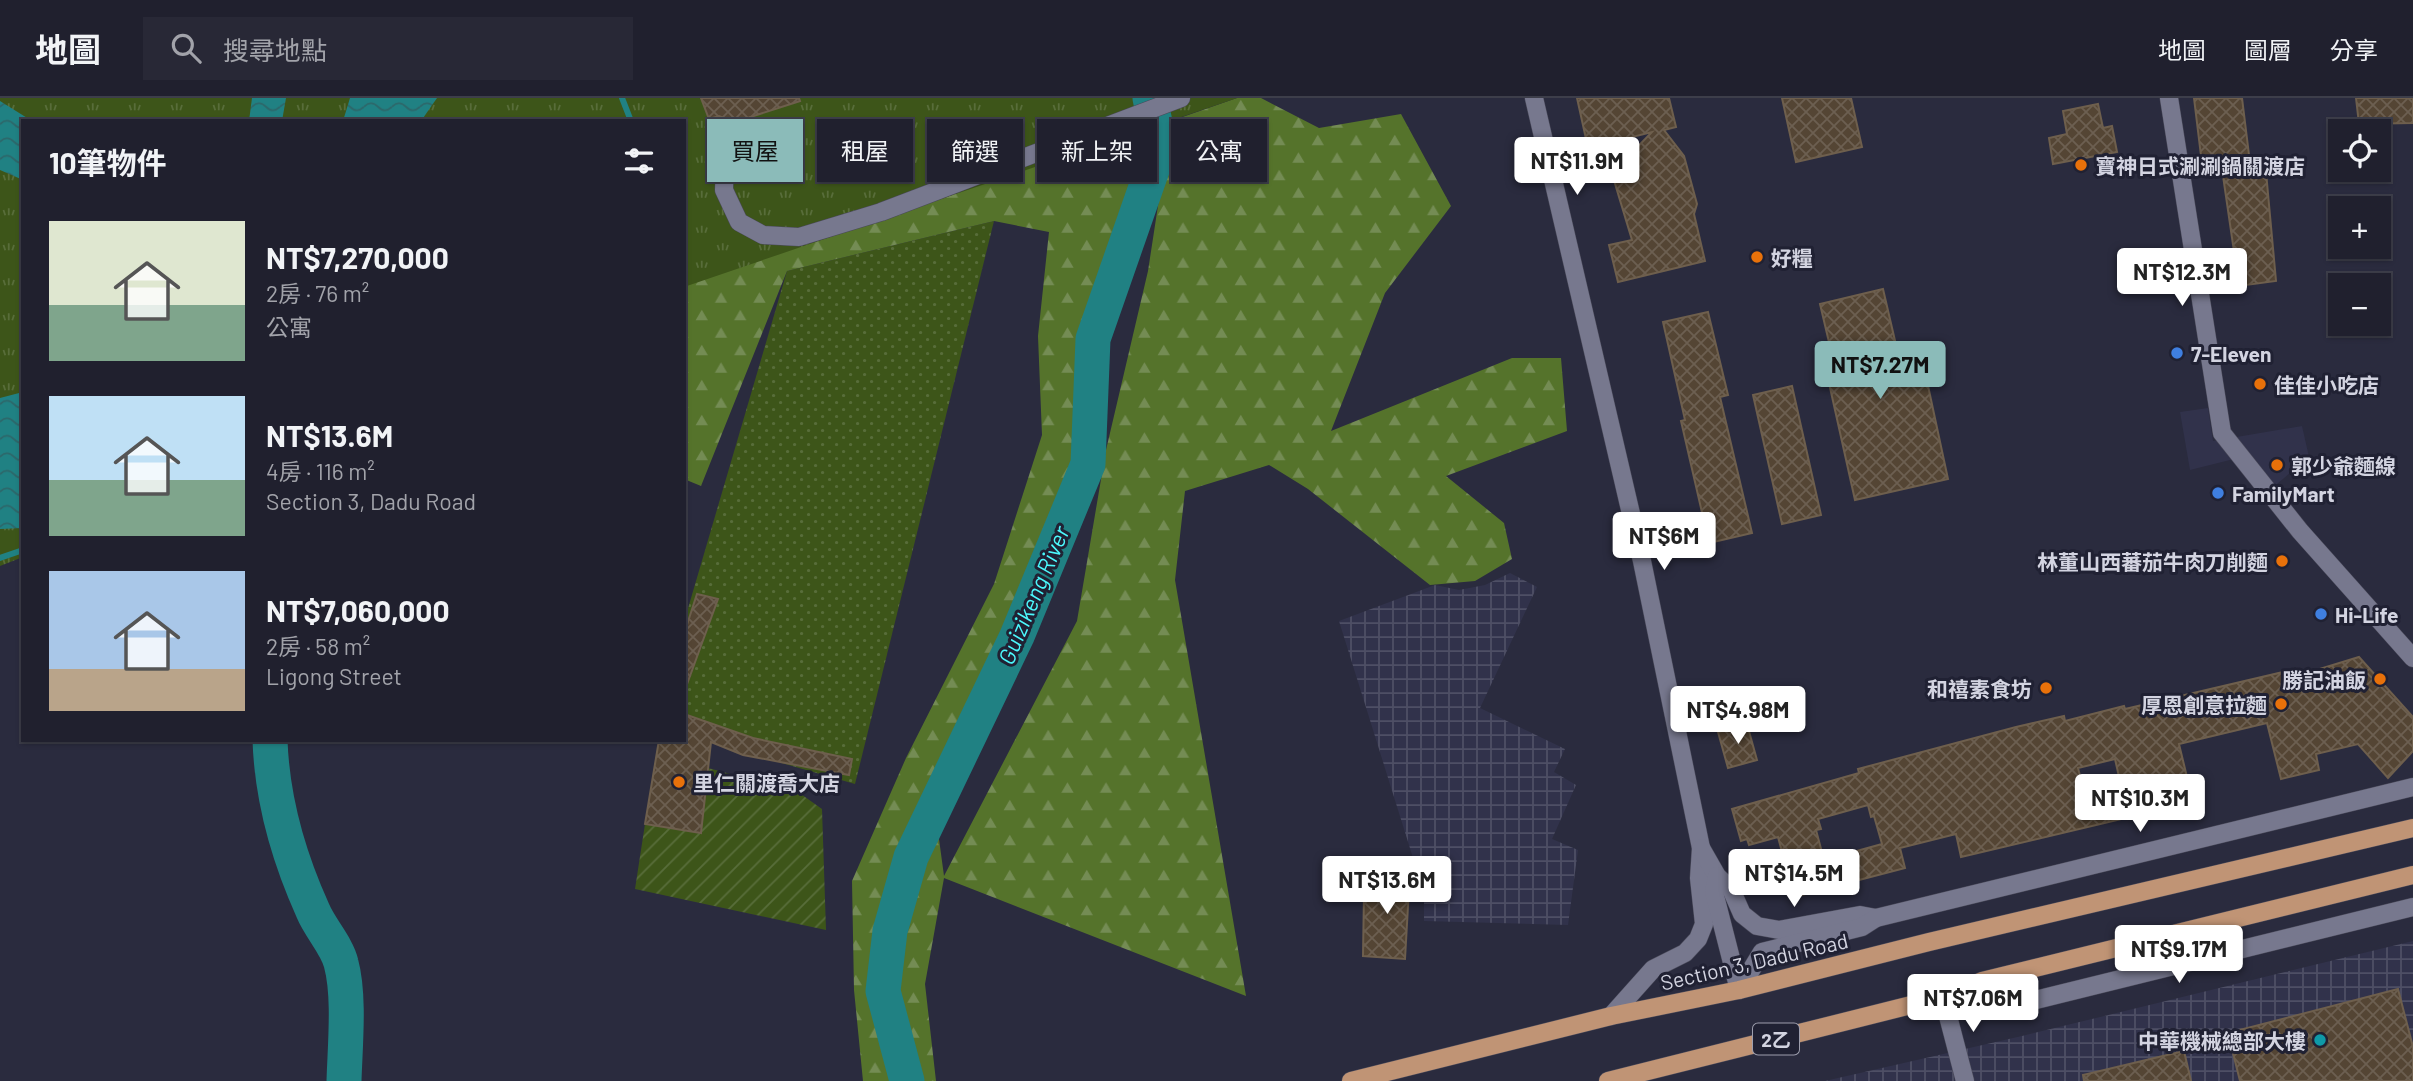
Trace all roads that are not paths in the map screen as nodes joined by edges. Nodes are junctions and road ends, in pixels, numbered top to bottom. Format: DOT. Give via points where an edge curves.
graph roads {
  1 [pos="1181,98"];
  2 [pos="1534,98"];
  3 [pos="2169,98"];
  4 [pos="724,182"];
  5 [pos="2413,658"];
  6 [pos="2413,787"];
  7 [pos="2413,828"];
  8 [pos="1701,848"];
  9 [pos="2413,875"];
  10 [pos="1717,876"];
  11 [pos="2413,907"];
  12 [pos="1876,918"];
  13 [pos="1739,990"];
  14 [pos="1943,997"];
  15 [pos="1611,1016"];
  16 [pos="1351,1081"];
  17 [pos="1608,1081"];
  18 [pos="1965,1081"];
  1 -- 4 [label="street" via="870,216 799,237 763,235 739,222"];
  2 -- 8 [label="street" via="1642,561"];
  3 -- 5 [label="street" via="2222,433 2300,531"];
  6 -- 12 [label="street"];
  7 -- 13 [label="main road, Section 3, Dadu Road"];
  8 -- 10 [label="street"];
  8 -- 15 [label="street" via="1704,924 1698,939 1685,953 1653,969"];
  9 -- 14 [label="main road, 2乙" via="1982,981"];
  10 -- 12 [label="street" via="1731,889 1742,914 1757,926 1779,930 1860,915"];
  10 -- 13 [label="street" via="1714,891"];
  11 -- 14 [label="street" via="1999,1010"];
  12 -- 13 [label="street" via="1862,928 1762,952"];
  13 -- 15 [label="main road, Section 3, Dadu Road"];
  14 -- 17 [label="main road, 2乙"];
  14 -- 18 [label="street"];
  15 -- 16 [label="main road, Section 3, Dadu Road"];
}
